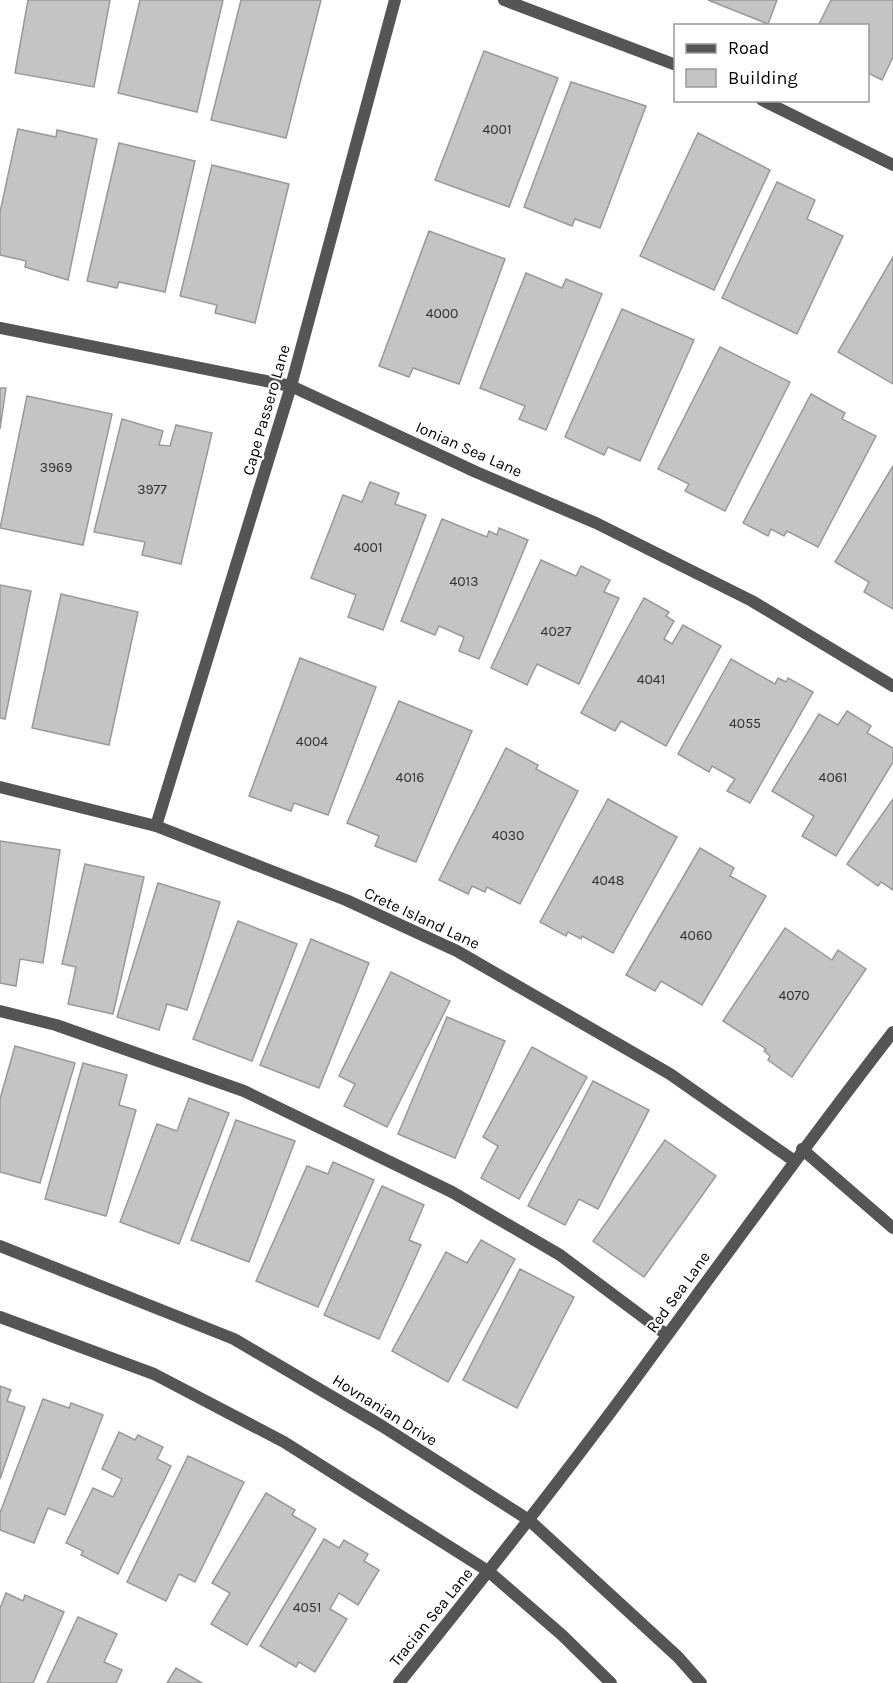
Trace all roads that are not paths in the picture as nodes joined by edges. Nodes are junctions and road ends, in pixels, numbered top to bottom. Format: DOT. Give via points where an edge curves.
graph roads {
  1 [pos="395,0"];
  2 [pos="504,0"];
  3 [pos="674,65"];
  4 [pos="766,102"];
  5 [pos="893,165"];
  6 [pos="0,328"];
  7 [pos="291,386"];
  8 [pos="893,686"];
  9 [pos="0,787"];
  10 [pos="156,826"];
  11 [pos="0,1011"];
  12 [pos="893,1032"];
  13 [pos="802,1149"];
  14 [pos="793,1160"];
  15 [pos="893,1228"];
  16 [pos="0,1246"];
  17 [pos="0,1317"];
  18 [pos="667,1335"];
  19 [pos="529,1520"];
  20 [pos="488,1571"];
  21 [pos="399,1683"];
  22 [pos="611,1683"];
  23 [pos="701,1683"];
  1 -- 7 [label="street, Cape Passero Lane"];
  2 -- 3 [label="street"];
  4 -- 5 [label="street"];
  6 -- 7 [label="street, Ionian Sea Lane"];
  7 -- 8 [label="street, Ionian Sea Lane" via="627,538 752,601"];
  7 -- 10 [label="street, Cape Passero Lane"];
  9 -- 10 [label="street, Crete Island Lane"];
  10 -- 14 [label="street, Crete Island Lane" via="346,900 457,951 670,1074"];
  11 -- 18 [label="street" via="56,1025 244,1091 452,1192 560,1255"];
  12 -- 13 [label="street, Red Sea Lane"];
  13 -- 14 [label="street, Red Sea Lane"];
  13 -- 15 [label="street"];
  14 -- 18 [label="street, Red Sea Lane"];
  16 -- 19 [label="street, Hovnanian Drive" via="234,1339"];
  17 -- 20 [label="street" via="154,1374 284,1442"];
  18 -- 19 [label="street, Red Sea Lane"];
  19 -- 20 [label="street, Red Sea Lane"];
  19 -- 23 [label="street, Hovnanian Drive" via="678,1657"];
  20 -- 21 [label="street, Tracian Sea Lane"];
  20 -- 22 [label="street"];
}
